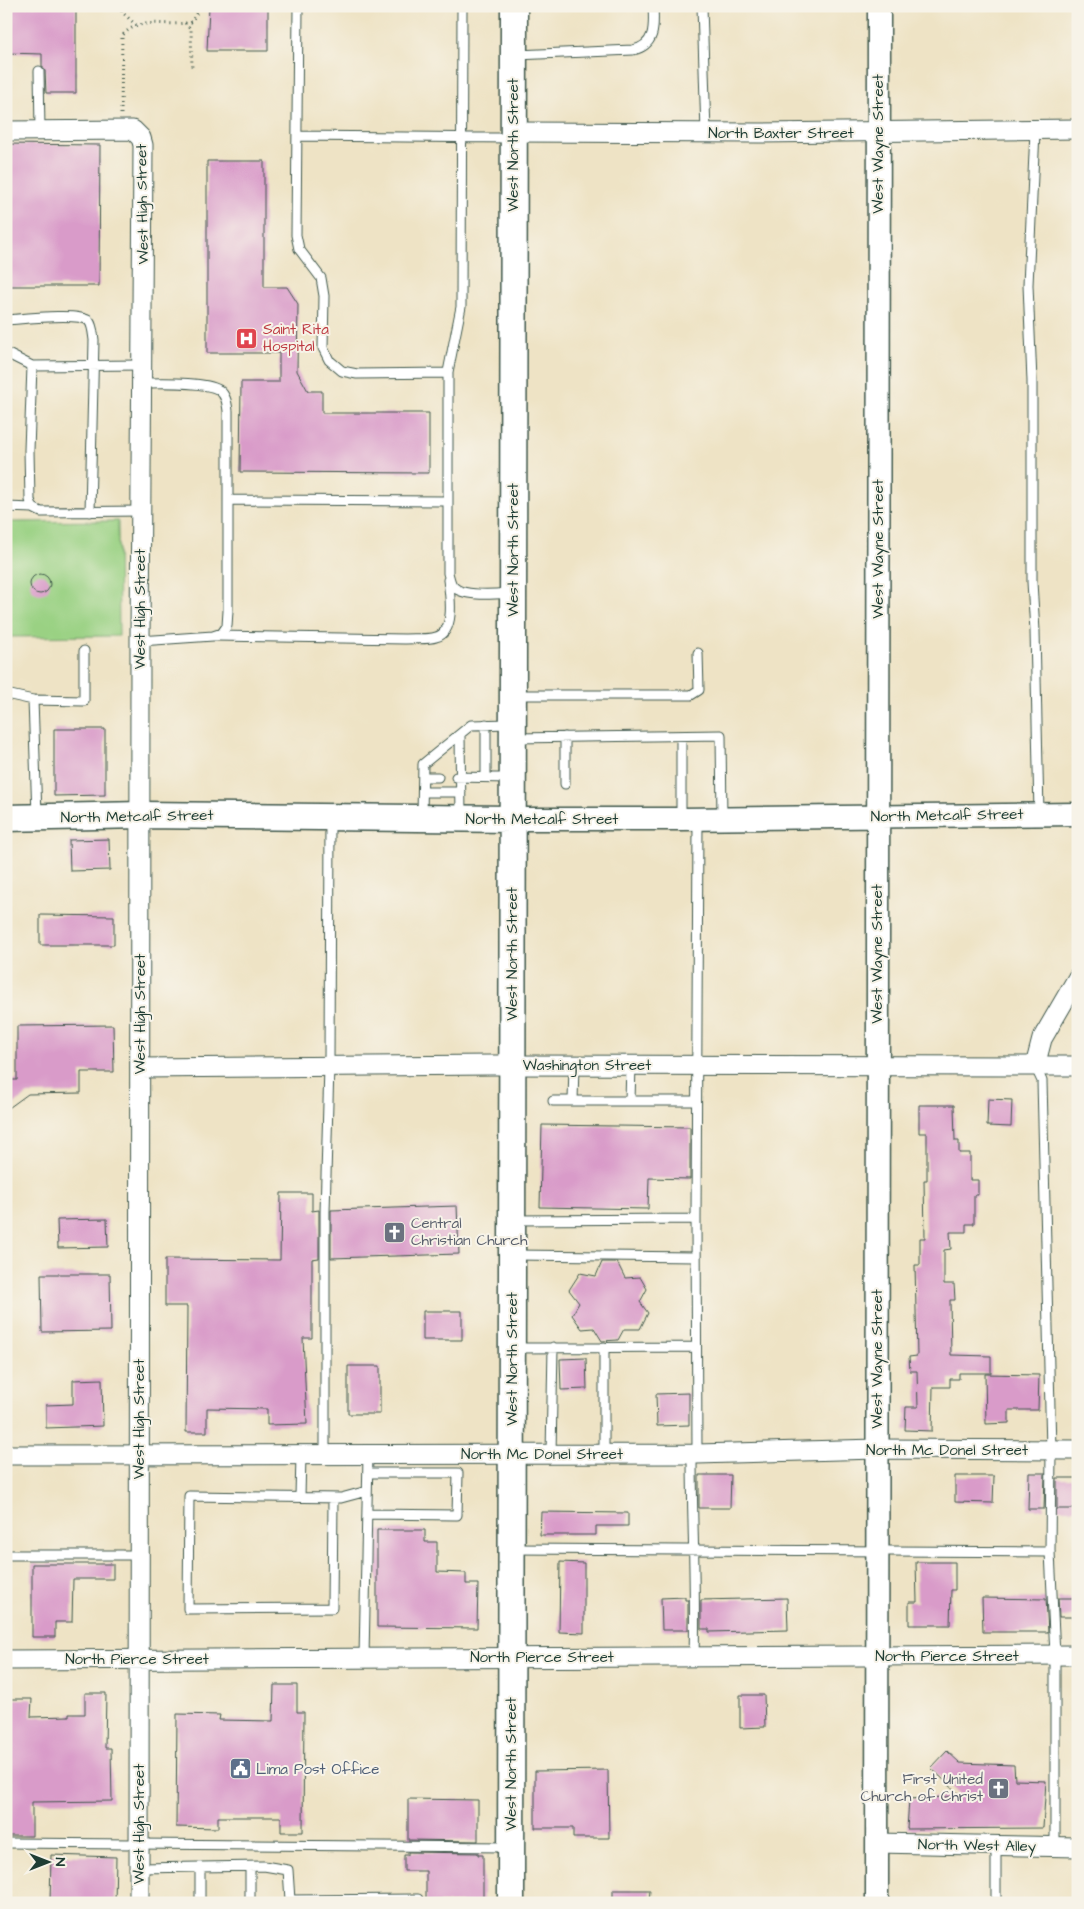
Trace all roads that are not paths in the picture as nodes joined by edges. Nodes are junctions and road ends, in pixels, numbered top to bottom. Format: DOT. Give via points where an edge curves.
graph roads {
  1 [pos="298,6"];
  2 [pos="462,6"];
  3 [pos="514,6"];
  4 [pos="653,6"];
  5 [pos="702,6"];
  6 [pos="879,6"];
  7 [pos="514,55"];
  8 [pos="38,71"];
  9 [pos="40,130"];
  10 [pos="1078,130"];
  11 [pos="6,131"];
  12 [pos="1035,131"];
  13 [pos="878,132"];
  14 [pos="706,133"];
  15 [pos="514,135"];
  16 [pos="297,136"];
  17 [pos="461,138"];
  18 [pos="6,320"];
  19 [pos="6,353"];
  20 [pos="93,365"];
  21 [pos="32,366"];
  22 [pos="448,373"];
  23 [pos="142,374"];
  24 [pos="228,500"];
  25 [pos="447,501"];
  26 [pos="6,507"];
  27 [pos="33,508"];
  28 [pos="141,511"];
  29 [pos="90,512"];
  30 [pos="448,573"];
  31 [pos="513,593"];
  32 [pos="213,636"];
  33 [pos="140,640"];
  34 [pos="84,651"];
  35 [pos="698,653"];
  36 [pos="6,694"];
  37 [pos="513,695"];
  38 [pos="33,700"];
  39 [pos="486,724"];
  40 [pos="512,731"];
  41 [pos="460,734"];
  42 [pos="680,736"];
  43 [pos="565,737"];
  44 [pos="423,777"];
  45 [pos="438,777"];
  46 [pos="458,777"];
  47 [pos="486,777"];
  48 [pos="512,778"];
  49 [pos="565,784"];
  50 [pos="423,792"];
  51 [pos="461,792"];
  52 [pos="1039,814"];
  53 [pos="1078,814"];
  54 [pos="141,815"];
  55 [pos="330,816"];
  56 [pos="877,816"];
  57 [pos="6,818"];
  58 [pos="37,818"];
  59 [pos="422,818"];
  60 [pos="461,818"];
  61 [pos="512,819"];
  62 [pos="690,819"];
  63 [pos="722,819"];
  64 [pos="1078,977"];
  65 [pos="512,1065"];
  66 [pos="574,1065"];
  67 [pos="631,1065"];
  68 [pos="696,1065"];
  69 [pos="329,1066"];
  70 [pos="877,1066"];
  71 [pos="1035,1066"];
  72 [pos="1078,1066"];
  73 [pos="140,1068"];
  74 [pos="573,1101"];
  75 [pos="630,1101"];
  76 [pos="553,1102"];
  77 [pos="696,1102"];
  78 [pos="696,1219"];
  79 [pos="512,1220"];
  80 [pos="512,1255"];
  81 [pos="696,1257"];
  82 [pos="553,1347"];
  83 [pos="604,1347"];
  84 [pos="696,1347"];
  85 [pos="512,1348"];
  86 [pos="877,1449"];
  87 [pos="1051,1450"];
  88 [pos="1078,1450"];
  89 [pos="511,1454"];
  90 [pos="551,1454"];
  91 [pos="604,1454"];
  92 [pos="695,1454"];
  93 [pos="6,1455"];
  94 [pos="139,1455"];
  95 [pos="301,1455"];
  96 [pos="325,1455"];
  97 [pos="368,1464"];
  98 [pos="368,1491"];
  99 [pos="300,1497"];
  100 [pos="333,1498"];
  101 [pos="367,1514"];
  102 [pos="511,1549"];
  103 [pos="694,1550"];
  104 [pos="877,1550"];
  105 [pos="1050,1552"];
  106 [pos="6,1555"];
  107 [pos="139,1555"];
  108 [pos="1056,1655"];
  109 [pos="1078,1655"];
  110 [pos="877,1656"];
  111 [pos="511,1657"];
  112 [pos="694,1657"];
  113 [pos="364,1658"];
  114 [pos="139,1659"];
  115 [pos="6,1660"];
  116 [pos="6,1843"];
  117 [pos="877,1843"];
  118 [pos="139,1844"];
  119 [pos="996,1845"];
  120 [pos="1055,1846"];
  121 [pos="511,1847"];
  122 [pos="1078,1847"];
  123 [pos="200,1867"];
  124 [pos="250,1867"];
  125 [pos="139,1868"];
  126 [pos="290,1901"];
  127 [pos="418,1901"];
  128 [pos="138,1903"];
  129 [pos="200,1903"];
  130 [pos="250,1903"];
  131 [pos="511,1903"];
  132 [pos="877,1903"];
  133 [pos="996,1903"];
  1 -- 16 [label="lane"];
  2 -- 17 [label="lane"];
  3 -- 7 [label="main road, West North Street"];
  4 -- 7 [label="lane" via="652,34 643,48"];
  5 -- 14 [label="lane"];
  6 -- 13 [label="street, West Wayne Street"];
  7 -- 15 [label="main road, West North Street"];
  8 -- 9 [label="lane"];
  9 -- 11 [label="street"];
  9 -- 23 [label="street, West High Street" via="133,130 141,138"];
  10 -- 12 [label="street, North Baxter Street"];
  12 -- 13 [label="street, North Baxter Street"];
  12 -- 52 [label="lane" via="1028,285"];
  13 -- 14 [label="street, North Baxter Street"];
  13 -- 56 [label="street, West Wayne Street"];
  14 -- 15 [label="street, North Baxter Street"];
  15 -- 17 [label="lane"];
  15 -- 31 [label="main road, West North Street"];
  16 -- 17 [label="lane"];
  16 -- 22 [label="lane" via="296,235 300,249 321,278 323,348 329,360 342,372 357,374"];
  17 -- 22 [label="lane" via="461,307"];
  18 -- 20 [label="lane" via="71,316 84,319 92,327"];
  19 -- 21 [label="lane"];
  20 -- 21 [label="lane"];
  20 -- 23 [label="lane"];
  20 -- 29 [label="lane"];
  21 -- 27 [label="lane" via="29,480"];
  22 -- 25 [label="lane"];
  23 -- 24 [label="lane" via="171,383 219,390 226,398"];
  23 -- 28 [label="street, West High Street"];
  24 -- 25 [label="lane"];
  24 -- 32 [label="lane" via="227,626 222,633"];
  25 -- 30 [label="lane"];
  26 -- 27 [label="lane"];
  27 -- 29 [label="lane" via="41,512"];
  28 -- 29 [label="lane"];
  28 -- 33 [label="street, West High Street"];
  30 -- 31 [label="lane" via="451,584 459,590"];
  30 -- 32 [label="lane" via="449,624 443,634 436,637"];
  31 -- 37 [label="main road, West North Street"];
  32 -- 33 [label="lane"];
  33 -- 54 [label="street, West High Street"];
  34 -- 38 [label="lane" via="84,700"];
  35 -- 37 [label="lane" via="699,690 691,695"];
  36 -- 38 [label="lane"];
  37 -- 40 [label="main road, West North Street"];
  38 -- 58 [label="lane"];
  39 -- 40 [label="lane"];
  39 -- 41 [label="lane" via="471,725"];
  39 -- 47 [label="lane"];
  40 -- 43 [label="lane"];
  40 -- 48 [label="main road, West North Street"];
  41 -- 44 [label="lane" via="423,764"];
  41 -- 46 [label="lane"];
  42 -- 43 [label="lane"];
  42 -- 62 [label="lane"];
  42 -- 63 [label="lane" via="721,736"];
  43 -- 49 [label="lane"];
  44 -- 45 [label="lane"];
  44 -- 50 [label="lane"];
  46 -- 47 [label="lane"];
  46 -- 51 [label="lane"];
  47 -- 48 [label="lane"];
  48 -- 61 [label="main road, West North Street"];
  50 -- 51 [label="lane"];
  50 -- 59 [label="lane"];
  51 -- 60 [label="lane"];
  52 -- 53 [label="street, North Metcalf Street"];
  52 -- 56 [label="street, North Metcalf Street"];
  54 -- 55 [label="main road, North Metcalf Street"];
  54 -- 58 [label="main road, North Metcalf Street"];
  54 -- 73 [label="street, West High Street"];
  55 -- 59 [label="main road, North Metcalf Street"];
  55 -- 69 [label="lane"];
  56 -- 63 [label="street, North Metcalf Street"];
  56 -- 70 [label="street, West Wayne Street"];
  57 -- 58 [label="main road, North Metcalf Street"];
  59 -- 60 [label="main road, North Metcalf Street"];
  60 -- 61 [label="main road, North Metcalf Street"];
  61 -- 62 [label="street, North Metcalf Street"];
  61 -- 65 [label="main road, West North Street"];
  62 -- 63 [label="street, North Metcalf Street"];
  62 -- 68 [label="lane"];
  64 -- 71 [label="street" via="1042,1039"];
  65 -- 66 [label="street, Washington Street"];
  65 -- 69 [label="street, Washington Street"];
  65 -- 79 [label="main road, West North Street"];
  66 -- 67 [label="street, Washington Street"];
  66 -- 74 [label="lane"];
  67 -- 68 [label="street, Washington Street"];
  67 -- 75 [label="lane"];
  68 -- 70 [label="street, Washington Street"];
  68 -- 77 [label="lane"];
  69 -- 73 [label="street, Washington Street"];
  69 -- 96 [label="lane"];
  70 -- 71 [label="street, Washington Street"];
  70 -- 86 [label="street, West Wayne Street"];
  71 -- 72 [label="street, Washington Street"];
  71 -- 87 [label="lane" via="1042,1081"];
  73 -- 94 [label="street, West High Street"];
  74 -- 75 [label="lane"];
  74 -- 76 [label="lane"];
  75 -- 77 [label="lane"];
  77 -- 78 [label="lane"];
  78 -- 79 [label="lane"];
  78 -- 81 [label="lane"];
  79 -- 80 [label="main road, West North Street"];
  80 -- 81 [label="lane"];
  80 -- 85 [label="main road, West North Street"];
  81 -- 84 [label="lane"];
  82 -- 83 [label="lane"];
  82 -- 85 [label="lane"];
  82 -- 90 [label="lane"];
  83 -- 84 [label="lane"];
  83 -- 91 [label="lane"];
  84 -- 92 [label="lane"];
  85 -- 89 [label="main road, West North Street"];
  86 -- 87 [label="street, North Mc Donel Street"];
  86 -- 92 [label="street, North Mc Donel Street"];
  86 -- 104 [label="street, West Wayne Street"];
  87 -- 88 [label="street, North Mc Donel Street"];
  87 -- 105 [label="lane"];
  89 -- 90 [label="street, North Mc Donel Street"];
  89 -- 97 [label="street, North Mc Donel Street"];
  89 -- 102 [label="main road, West North Street"];
  90 -- 91 [label="street, North Mc Donel Street"];
  91 -- 92 [label="street, North Mc Donel Street"];
  92 -- 103 [label="lane"];
  93 -- 94 [label="street, North Mc Donel Street"];
  94 -- 95 [label="street, North Mc Donel Street"];
  94 -- 107 [label="street, West High Street"];
  95 -- 96 [label="street, North Mc Donel Street"];
  95 -- 99 [label="lane"];
  96 -- 97 [label="street, North Mc Donel Street"];
  97 -- 98 [label="lane"];
  97 -- 101 [label="lane" via="458,1473 457,1515"];
  98 -- 100 [label="lane"];
  98 -- 101 [label="lane"];
  99 -- 100 [label="lane"];
  99 -- 100 [label="lane" via="189,1496 188,1609 332,1608"];
  101 -- 113 [label="lane"];
  102 -- 103 [label="lane"];
  102 -- 111 [label="main road, West North Street"];
  103 -- 104 [label="lane"];
  103 -- 112 [label="lane"];
  104 -- 105 [label="lane"];
  104 -- 110 [label="street, West Wayne Street"];
  105 -- 108 [label="lane"];
  106 -- 107 [label="lane"];
  107 -- 114 [label="street, West High Street"];
  108 -- 109 [label="street, North Pierce Street"];
  108 -- 110 [label="street, North Pierce Street"];
  108 -- 120 [label="lane"];
  110 -- 112 [label="street, North Pierce Street"];
  110 -- 117 [label="street, West Wayne Street"];
  111 -- 112 [label="street, North Pierce Street"];
  111 -- 113 [label="street, North Pierce Street"];
  111 -- 121 [label="main road, West North Street"];
  113 -- 114 [label="street, North Pierce Street"];
  114 -- 115 [label="street, North Pierce Street"];
  114 -- 118 [label="street, West High Street"];
  116 -- 118 [label="lane"];
  117 -- 119 [label="street, North West Alley"];
  117 -- 132 [label="street, West Wayne Street"];
  118 -- 121 [label="lane"];
  118 -- 125 [label="street, West High Street"];
  119 -- 120 [label="street, North West Alley"];
  119 -- 133 [label="lane"];
  120 -- 122 [label="street, North West Alley"];
  121 -- 131 [label="main road, West North Street"];
  123 -- 124 [label="lane"];
  123 -- 125 [label="lane"];
  123 -- 129 [label="lane"];
  124 -- 126 [label="lane" via="288,1870"];
  124 -- 130 [label="lane"];
  125 -- 128 [label="street, West High Street"];
  126 -- 127 [label="lane"];
}
